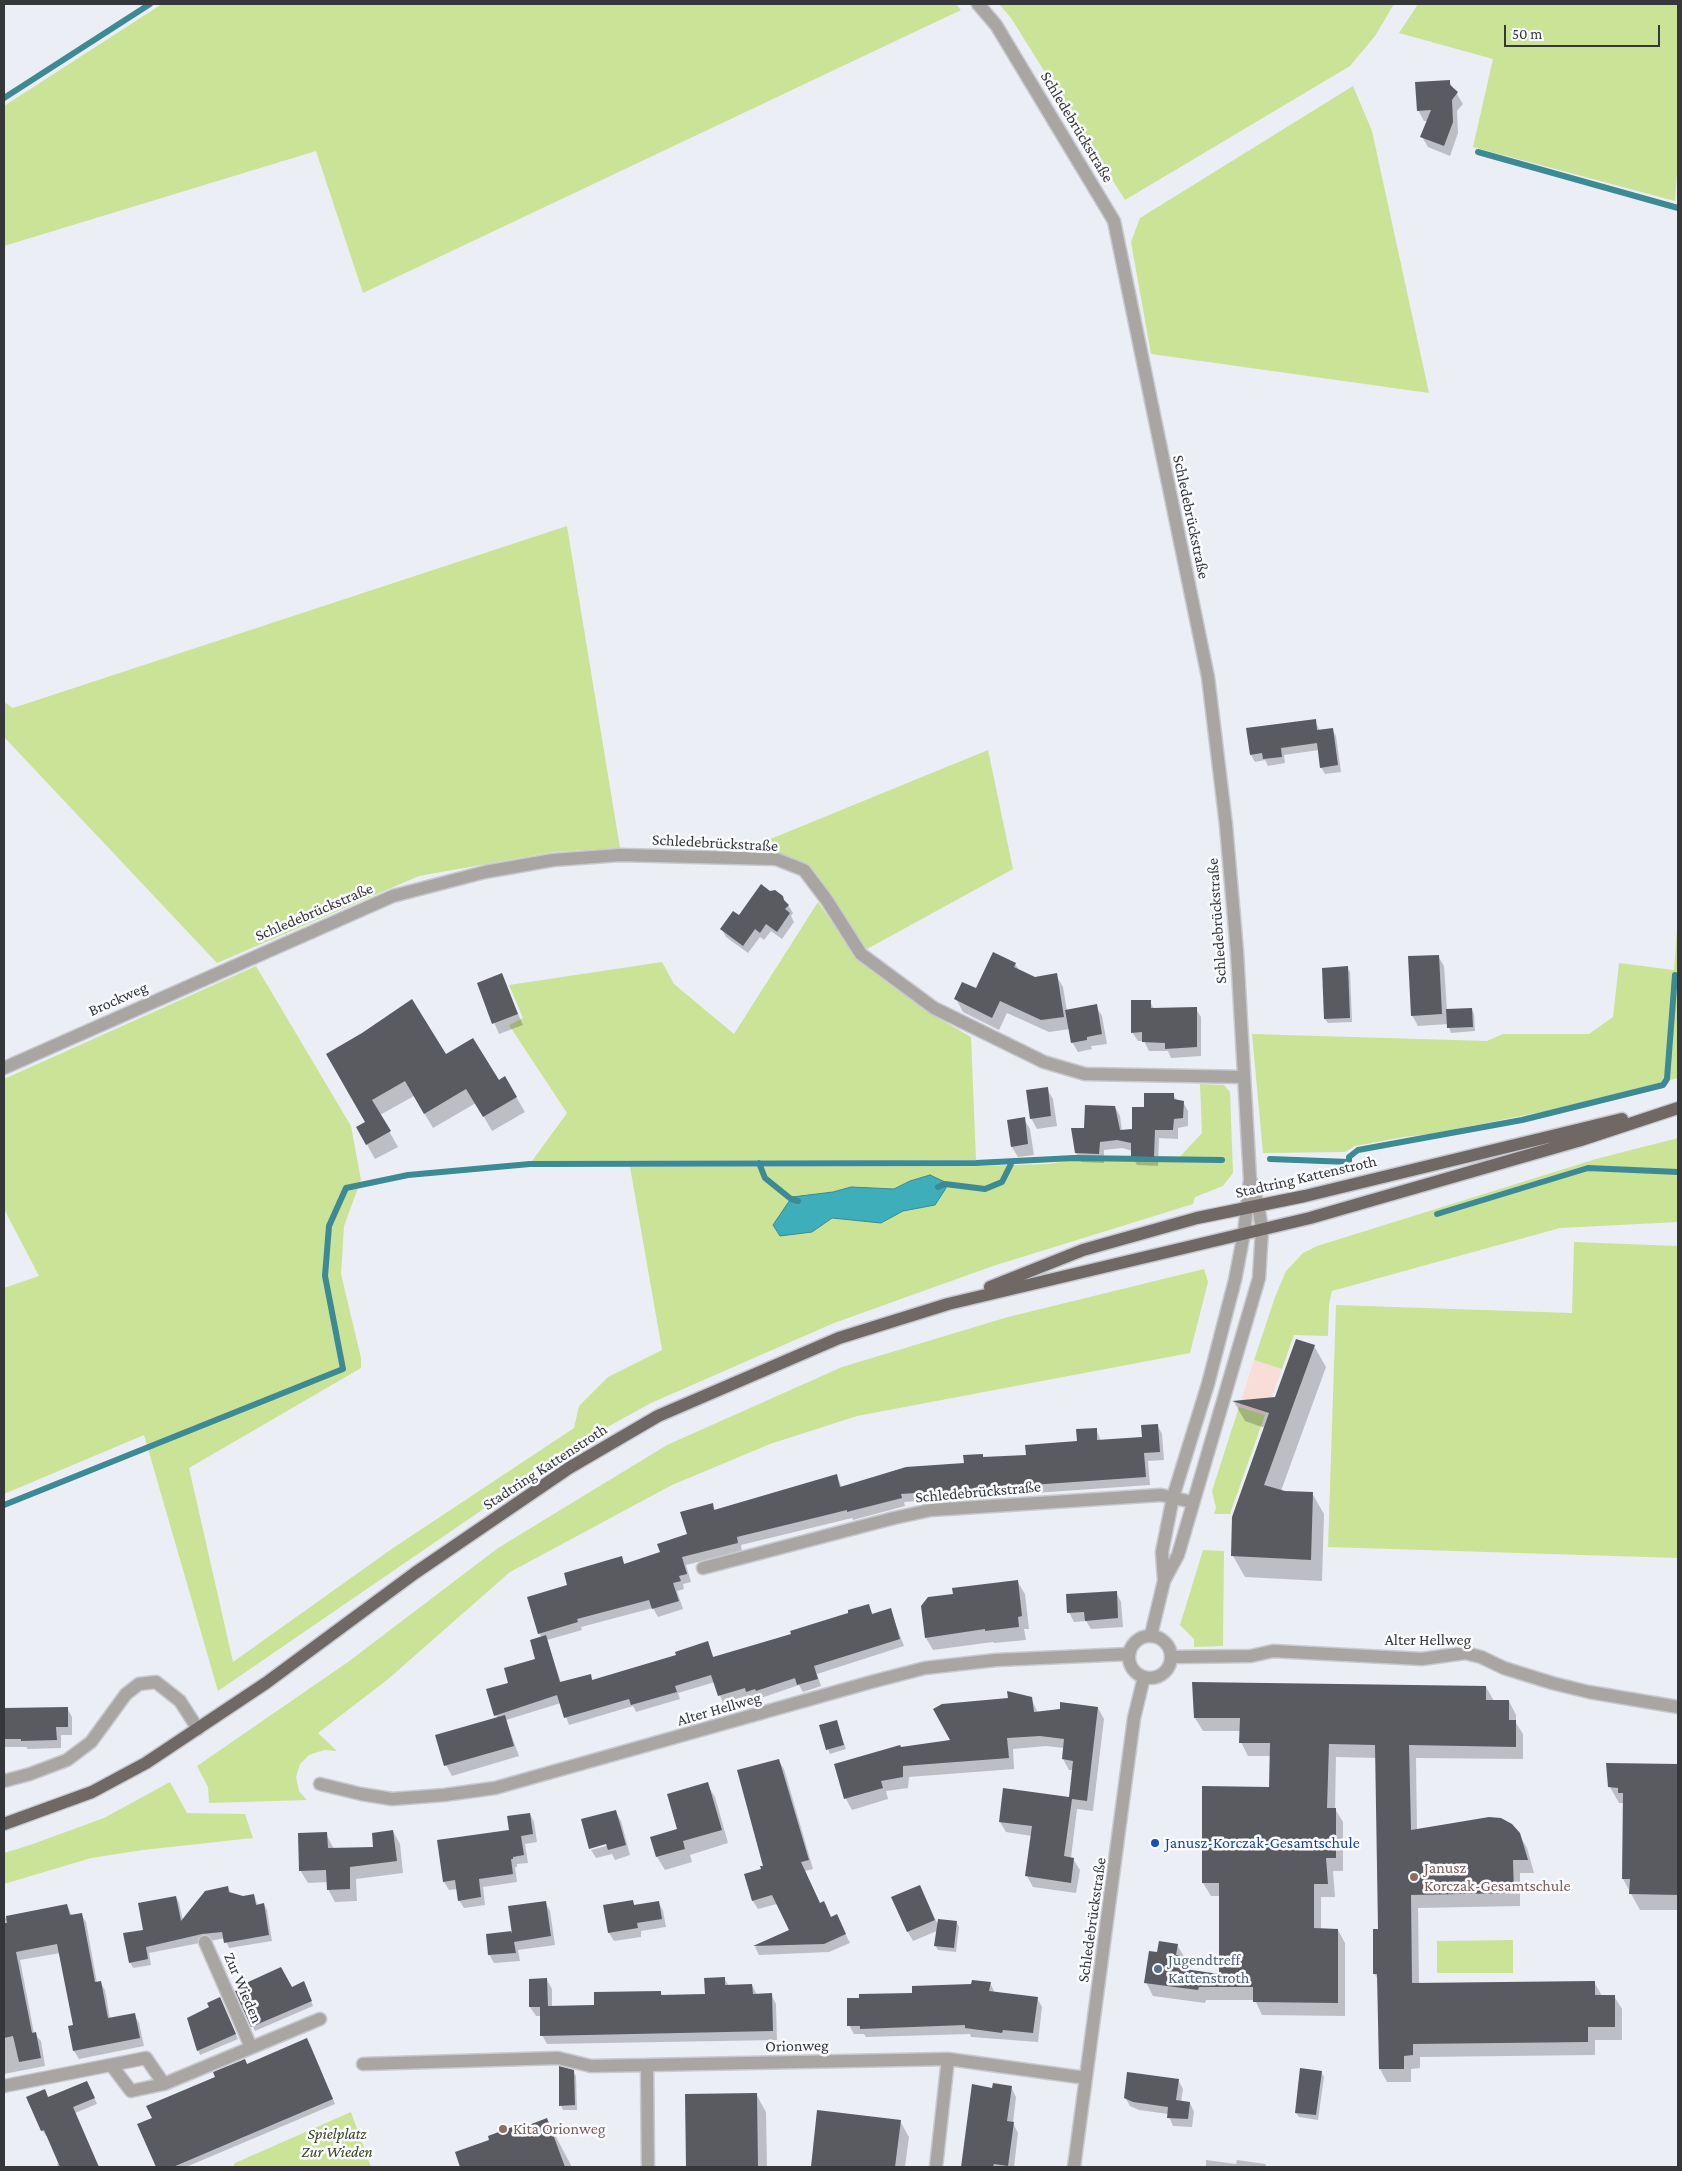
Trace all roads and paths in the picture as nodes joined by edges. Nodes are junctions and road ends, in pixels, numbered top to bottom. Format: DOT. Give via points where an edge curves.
graph roads {
  1 [pos="978,4"];
  2 [pos="245,960"];
  3 [pos="4,1068"];
  4 [pos="1243,1077"];
  5 [pos="1678,1107"];
  6 [pos="1252,1207"];
  7 [pos="1262,1229"];
  8 [pos="1244,1233"];
  9 [pos="948,1304"];
  10 [pos="1173,1496"];
  11 [pos="1192,1502"];
  12 [pos="702,1568"];
  13 [pos="1164,1580"];
  14 [pos="1150,1635"];
  15 [pos="1129,1654"];
  16 [pos="1171,1657"];
  17 [pos="1144,1677"];
  18 [pos="1678,1706"];
  19 [pos="198,1730"];
  20 [pos="4,1781"];
  21 [pos="320,1784"];
  22 [pos="4,1824"];
  23 [pos="205,1942"];
  24 [pos="320,2019"];
  25 [pos="251,2047"];
  26 [pos="948,2059"];
  27 [pos="363,2064"];
  28 [pos="647,2065"];
  29 [pos="112,2066"];
  30 [pos="1086,2078"];
  31 [pos="164,2084"];
  32 [pos="4,2086"];
  33 [pos="648,2167"];
  34 [pos="936,2167"];
  35 [pos="1074,2167"];
  1 -- 4 [label="street, Schledebrückstraße" via="996,25 1114,221 1208,677 1227,835"];
  2 -- 3 [label="street, Brockweg"];
  2 -- 4 [label="street, Schledebrückstraße" via="393,896 485,872 553,860 620,855 776,859 804,870 861,954 934,1008 1044,1062 1085,1074"];
  4 -- 6 [label="street, Schledebrückstraße"];
  5 -- 6 [label="main road, Stadtring Kattenstroth"];
  5 -- 7 [label="main road, Stadtring Kattenstroth" via="1571,1143"];
  6 -- 7 [label="street, Schledebrückstraße"];
  6 -- 8 [label="street, Schledebrückstraße"];
  6 -- 9 [label="main road, Stadtring Kattenstroth" via="1197,1218 1083,1250"];
  7 -- 8 [label="main road, Stadtring Kattenstroth"];
  7 -- 11 [label="street, Schledebrückstraße" via="1259,1278"];
  8 -- 9 [label="main road, Stadtring Kattenstroth"];
  8 -- 10 [label="street, Schledebrückstraße" via="1218,1348"];
  9 -- 19 [label="main road, Stadtring Kattenstroth" via="840,1338 658,1416 569,1468 415,1573 266,1684"];
  10 -- 11 [label="street, Schledebrückstraße"];
  10 -- 12 [label="street, Schledebrückstraße" via="931,1510"];
  10 -- 13 [label="street, Schledebrückstraße" via="1162,1552"];
  11 -- 13 [label="street, Schledebrückstraße" via="1178,1555"];
  13 -- 14 [label="street, Schledebrückstraße"];
  14 -- 15 [label="street" via="1139,1639"];
  14 -- 16 [label="street" via="1163,1640"];
  15 -- 17 [label="street" via="1131,1666"];
  15 -- 21 [label="street, Alter Hellweg" via="996,1660 925,1668 495,1788 392,1799"];
  16 -- 17 [label="street" via="1170,1664 1157,1677"];
  16 -- 18 [label="street, Alter Hellweg" via="1252,1656 1273,1651 1422,1659 1465,1654 1481,1656 1504,1668 1552,1683"];
  17 -- 30 [label="street, Schledebrückstraße" via="1134,1718"];
  19 -- 20 [label="street" via="180,1701 156,1682 139,1684 126,1694 91,1742 68,1760"];
  19 -- 22 [label="main road, Stadtring Kattenstroth" via="92,1792"];
  23 -- 25 [label="street, Zur Wieden"];
  24 -- 25 [label="street, Zur Wieden"];
  25 -- 31 [label="street, Zur Wieden"];
  26 -- 28 [label="street, Orionweg"];
  26 -- 30 [label="street, Orionweg"];
  26 -- 34 [label="street"];
  27 -- 28 [label="street, Orionweg" via="558,2058 591,2066"];
  28 -- 33 [label="street"];
  29 -- 31 [label="street, Zur Wieden" via="131,2091"];
  29 -- 31 [label="street" via="146,2058"];
  29 -- 32 [label="street"];
  30 -- 35 [label="street, Schledebrückstraße"];
}
